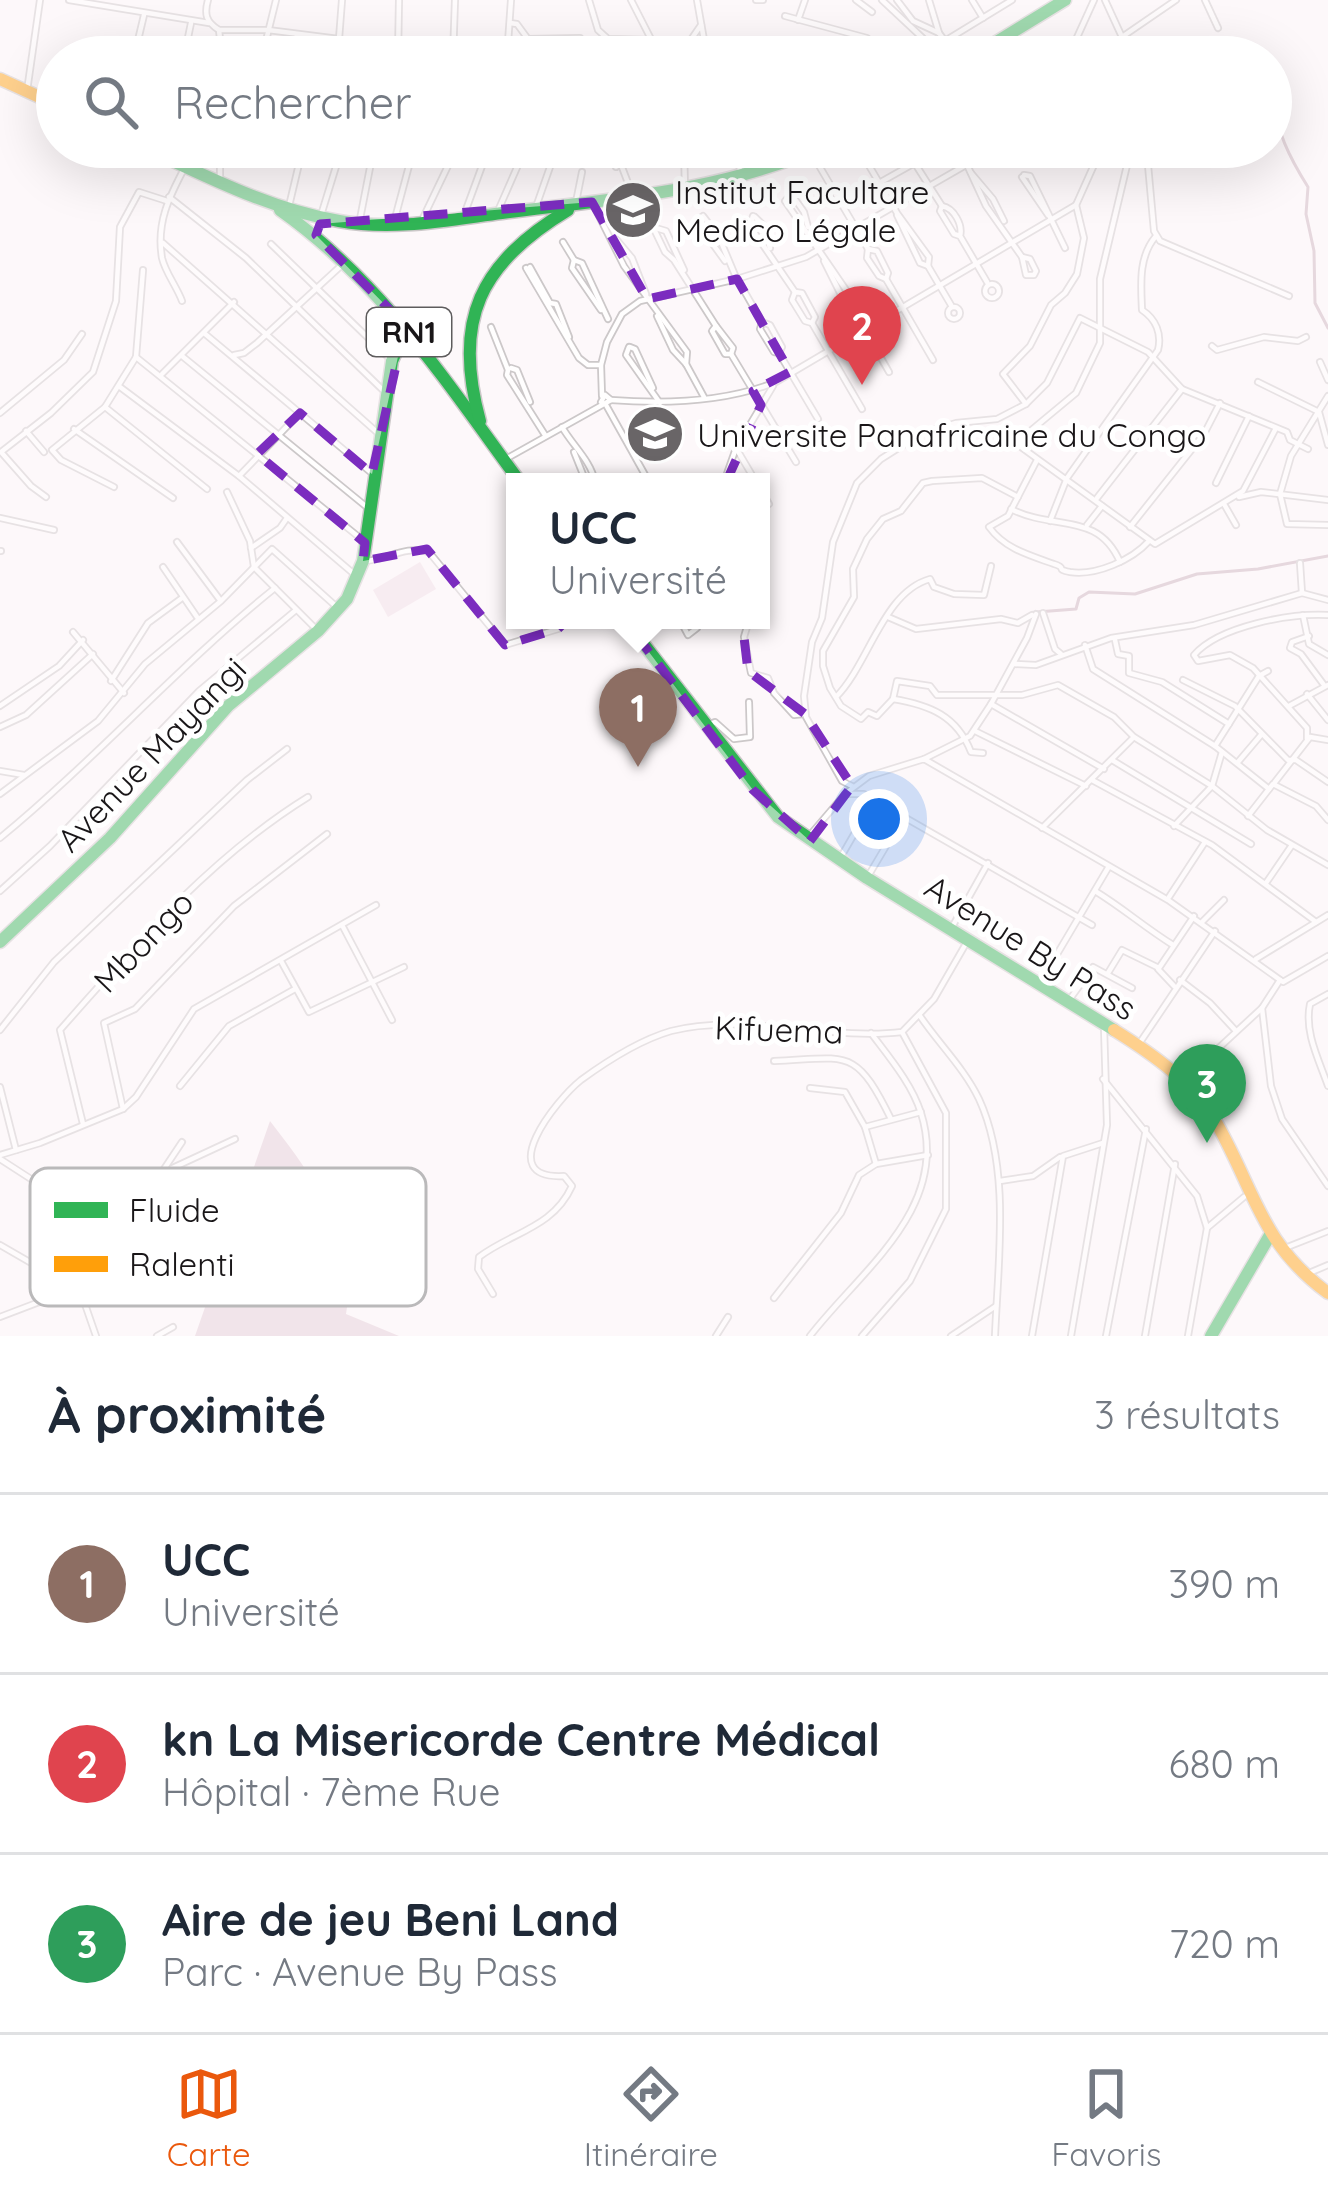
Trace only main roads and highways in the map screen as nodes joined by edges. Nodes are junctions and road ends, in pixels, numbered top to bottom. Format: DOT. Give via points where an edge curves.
graph roads {
  1 [pos="1065,0"];
  2 [pos="1006,36"];
  3 [pos="0,79"];
  4 [pos="36,95"];
  5 [pos="189,168"];
  6 [pos="768,168"];
  7 [pos="575,206"];
  8 [pos="281,208"];
  9 [pos="324,218"];
  10 [pos="316,235"];
  11 [pos="407,328"];
  12 [pos="468,378"];
  13 [pos="450,387"];
  14 [pos="484,434"];
  15 [pos="513,473"];
  16 [pos="632,629"];
  17 [pos="0,942"];
  18 [pos="1270,1235"];
  19 [pos="1328,1293"];
  20 [pos="1211,1336"];
  1 -- 2 [label="main road"];
  3 -- 4 [label="main road"];
  5 -- 8 [label="main road, RN1"];
  6 -- 7 [label="main road"];
  7 -- 9 [label="main road" via="394,225"];
  7 -- 12 [label="main road" via="525,235 484,284 471,317"];
  8 -- 9 [label="main road"];
  8 -- 10 [label="main road, RN1"];
  9 -- 10 [label="main road"];
  10 -- 11 [label="main road, RN1"];
  11 -- 13 [label="main road, RN1"];
  11 -- 17 [label="main road, Avenue Mayangi" via="392,361 363,561 339,609 228,706 110,838"];
  12 -- 13 [label="main road"];
  12 -- 14 [label="main road"];
  13 -- 14 [label="main road, RN1"];
  14 -- 15 [label="main road, RN1"];
  16 -- 18 [label="main road, Avenue By Pass" via="765,804 810,841 1183,1079 1232,1153"];
  18 -- 19 [label="main road, Avenue By Pass"];
  18 -- 20 [label="main road"];
}
